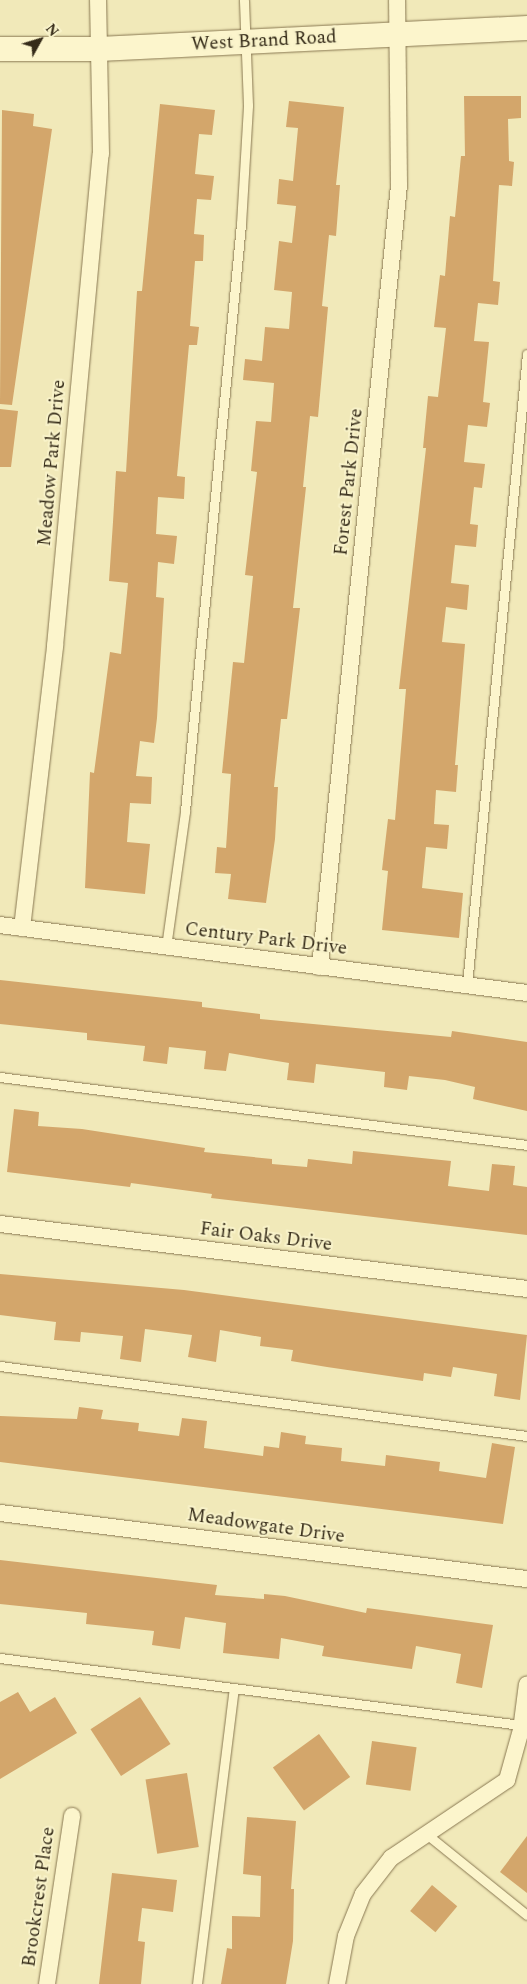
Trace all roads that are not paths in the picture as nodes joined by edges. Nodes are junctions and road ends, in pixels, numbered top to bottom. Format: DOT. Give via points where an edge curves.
graph roads {
  1 [pos="98,0"];
  2 [pos="244,0"];
  3 [pos="397,0"];
  4 [pos="527,28"];
  5 [pos="396,34"];
  6 [pos="247,41"];
  7 [pos="0,49"];
  8 [pos="99,49"];
  9 [pos="527,354"];
  10 [pos="0,925"];
  11 [pos="22,928"];
  12 [pos="166,947"];
  13 [pos="320,967"];
  14 [pos="467,985"];
  15 [pos="527,993"];
  16 [pos="0,1077"];
  17 [pos="527,1146"];
  18 [pos="0,1224"];
  19 [pos="527,1289"];
  20 [pos="0,1366"];
  21 [pos="527,1436"];
  22 [pos="0,1513"];
  23 [pos="527,1579"];
  24 [pos="0,1658"];
  25 [pos="527,1684"];
  26 [pos="234,1688"];
  27 [pos="521,1725"];
  28 [pos="72,1816"];
  29 [pos="424,1832"];
  30 [pos="527,1915"];
  31 [pos="47,1984"];
  32 [pos="197,1984"];
  33 [pos="337,1984"];
  1 -- 8 [label="street, Meadow Park Drive"];
  2 -- 6 [label="lane"];
  3 -- 5 [label="street, Forest Park Drive"];
  4 -- 5 [label="street, West Brand Road"];
  5 -- 6 [label="street, West Brand Road"];
  5 -- 13 [label="street, Forest Park Drive" via="399,185"];
  6 -- 8 [label="street, West Brand Road"];
  6 -- 12 [label="lane" via="241,224 185,811"];
  7 -- 8 [label="street, West Brand Road"];
  8 -- 11 [label="street, Meadow Park Drive" via="101,154 56,636"];
  9 -- 14 [label="lane"];
  10 -- 11 [label="street, Century Park Drive"];
  11 -- 12 [label="street, Century Park Drive"];
  12 -- 13 [label="street, Century Park Drive"];
  13 -- 14 [label="street, Century Park Drive"];
  14 -- 15 [label="street, Century Park Drive"];
  16 -- 17 [label="lane"];
  18 -- 19 [label="street, Fair Oaks Drive"];
  20 -- 21 [label="lane"];
  22 -- 23 [label="street, Meadowgate Drive"];
  24 -- 26 [label="lane"];
  25 -- 27 [label="street"];
  26 -- 27 [label="lane"];
  26 -- 32 [label="lane"];
  27 -- 29 [label="street" via="507,1780"];
  28 -- 31 [label="street, Brookcrest Place"];
  29 -- 30 [label="lane"];
  29 -- 33 [label="street" via="391,1858 362,1894 346,1936"];
}
